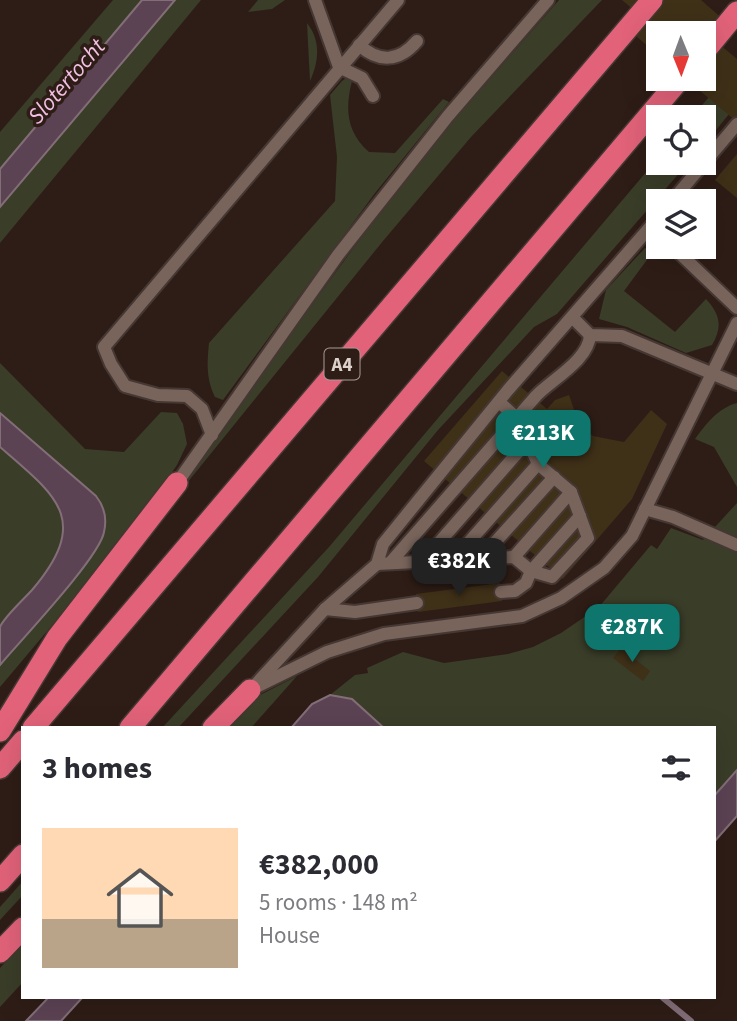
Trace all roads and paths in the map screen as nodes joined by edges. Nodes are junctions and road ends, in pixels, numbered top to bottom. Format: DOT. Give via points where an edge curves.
graph roads {
  1 [pos="315,0"];
  2 [pos="398,0"];
  3 [pos="548,0"];
  4 [pos="652,0"];
  5 [pos="737,12"];
  6 [pos="716,37"];
  7 [pos="417,41"];
  8 [pos="359,45"];
  9 [pos="340,67"];
  10 [pos="670,91"];
  11 [pos="373,96"];
  12 [pos="737,124"];
  13 [pos="682,189"];
  14 [pos="646,237"];
  15 [pos="686,259"];
  16 [pos="737,308"];
  17 [pos="573,318"];
  18 [pos="737,323"];
  19 [pos="590,335"];
  20 [pos="712,373"];
  21 [pos="737,384"];
  22 [pos="499,402"];
  23 [pos="517,418"];
  24 [pos="212,435"];
  25 [pos="527,442"];
  26 [pos="538,464"];
  27 [pos="554,477"];
  28 [pos="177,483"];
  29 [pos="571,492"];
  30 [pos="645,509"];
  31 [pos="580,516"];
  32 [pos="737,545"];
  33 [pos="514,557"];
  34 [pos="481,558"];
  35 [pos="453,560"];
  36 [pos="422,562"];
  37 [pos="384,564"];
  38 [pos="531,571"];
  39 [pos="501,592"];
  40 [pos="417,603"];
  41 [pos="325,609"];
  42 [pos="250,690"];
  43 [pos="35,726"];
  44 [pos="132,726"];
  45 [pos="215,726"];
  46 [pos="0,731"];
  47 [pos="21,743"];
  48 [pos="0,768"];
  49 [pos="21,857"];
  50 [pos="0,881"];
  51 [pos="21,930"];
  52 [pos="0,952"];
  1 -- 9 [label="lane"];
  2 -- 8 [label="lane"];
  3 -- 24 [label="lane" via="338,255"];
  4 -- 43 [label="highway, A4"];
  5 -- 6 [label="highway"];
  7 -- 8 [label="lane" via="407,53 387,58 372,56"];
  8 -- 9 [label="lane"];
  9 -- 11 [label="lane" via="362,78"];
  9 -- 24 [label="lane" via="104,347 125,386 158,395 187,396 202,409"];
  10 -- 44 [label="highway"];
  12 -- 13 [label="lane"];
  14 -- 17 [label="lane"];
  15 -- 16 [label="lane"];
  17 -- 19 [label="lane"];
  17 -- 22 [label="lane"];
  18 -- 20 [label="lane"];
  19 -- 20 [label="lane" via="622,336"];
  19 -- 23 [label="lane" via="590,344 576,360"];
  20 -- 21 [label="lane"];
  20 -- 30 [label="lane"];
  22 -- 23 [label="lane"];
  22 -- 37 [label="lane" via="383,544"];
  23 -- 25 [label="lane"];
  23 -- 37 [label="lane"];
  24 -- 28 [label="lane"];
  25 -- 26 [label="lane"];
  25 -- 36 [label="lane"];
  26 -- 27 [label="lane"];
  26 -- 35 [label="lane"];
  27 -- 29 [label="lane"];
  27 -- 34 [label="lane"];
  28 -- 46 [label="highway" via="57,638"];
  29 -- 31 [label="lane"];
  29 -- 33 [label="lane"];
  30 -- 32 [label="lane"];
  30 -- 42 [label="lane" via="632,536 604,568 542,607 522,616 384,634 327,652"];
  31 -- 38 [label="lane"];
  31 -- 38 [label="lane" via="588,538 552,577"];
  33 -- 34 [label="lane"];
  33 -- 38 [label="lane"];
  34 -- 35 [label="lane"];
  35 -- 36 [label="lane"];
  36 -- 37 [label="lane"];
  37 -- 41 [label="lane"];
  38 -- 39 [label="lane" via="526,583"];
  40 -- 41 [label="lane" via="355,612"];
  41 -- 42 [label="lane"];
  42 -- 45 [label="highway"];
  47 -- 48 [label="highway"];
  49 -- 50 [label="highway"];
  51 -- 52 [label="highway"];
}
